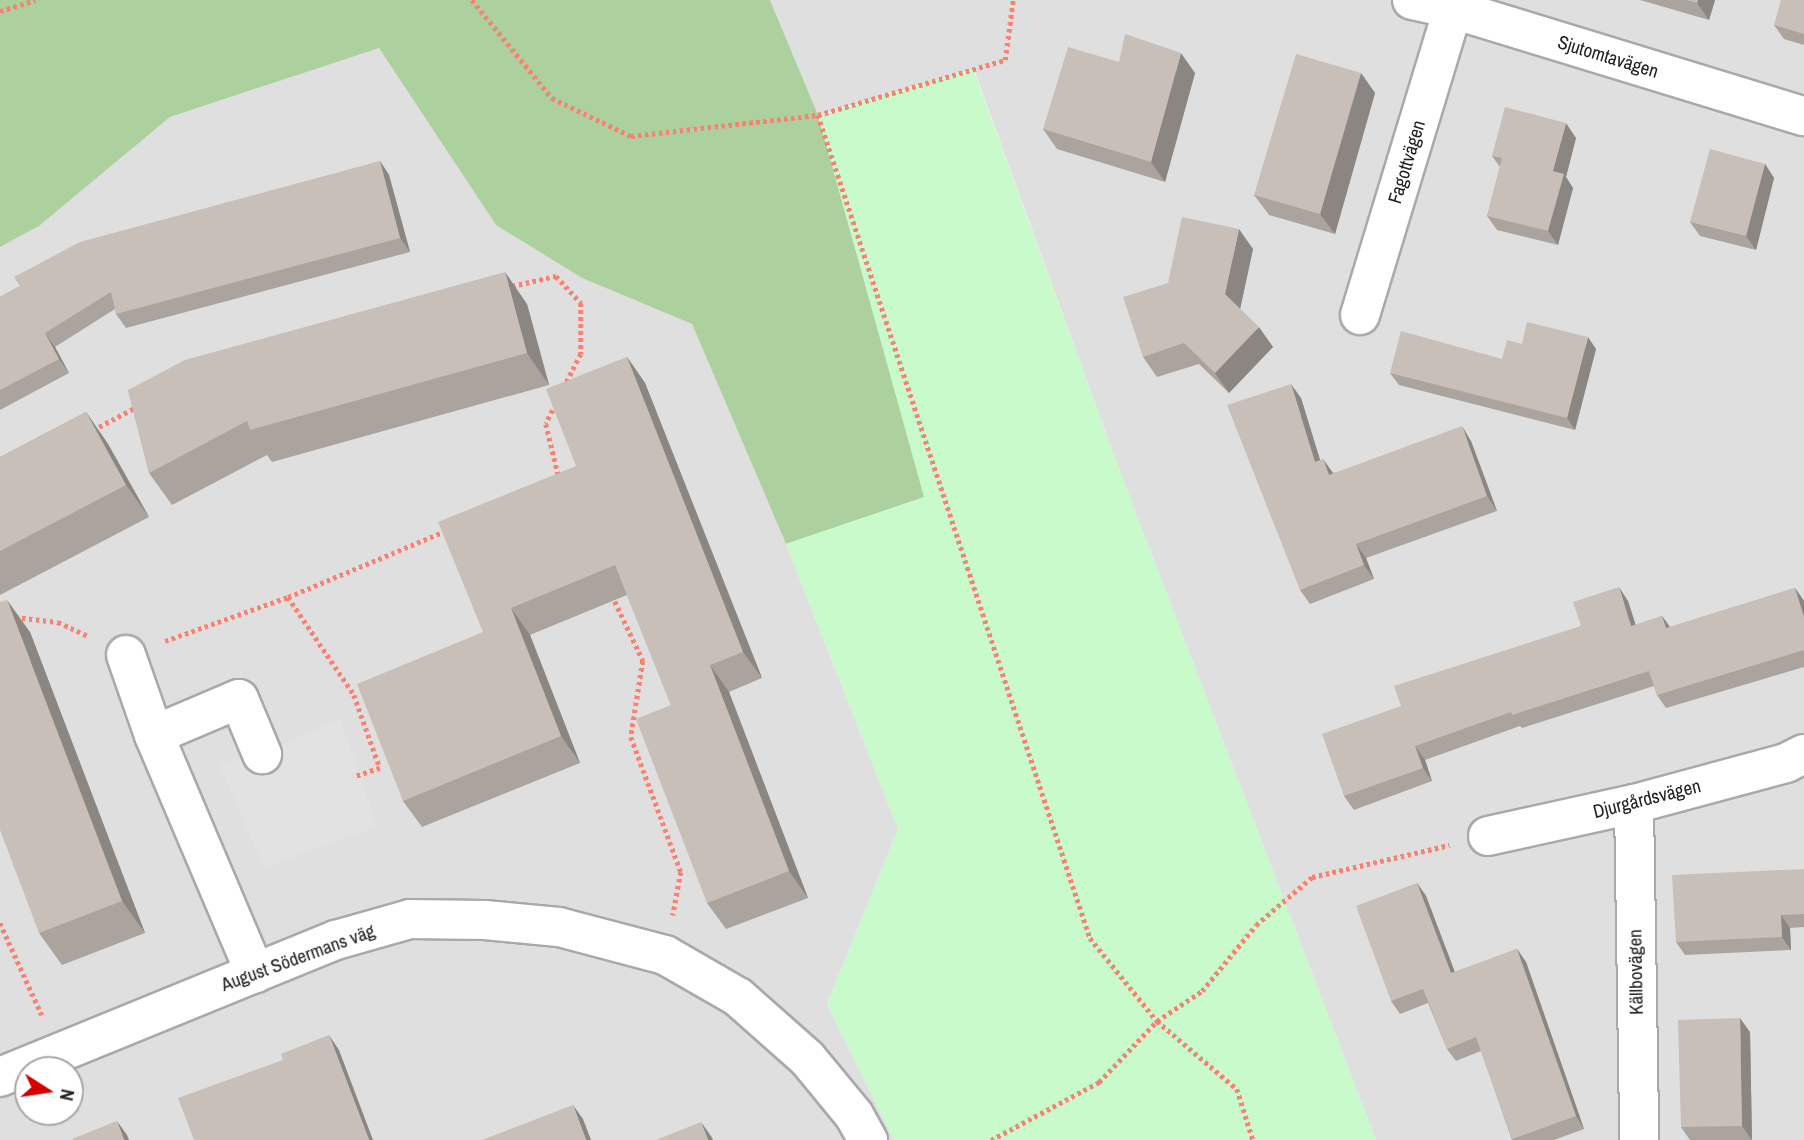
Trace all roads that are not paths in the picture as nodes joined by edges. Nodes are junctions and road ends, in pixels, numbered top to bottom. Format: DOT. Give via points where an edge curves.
graph roads {
  1 [pos="1412,0"];
  2 [pos="1453,9"];
  3 [pos="1804,117"];
  4 [pos="1360,315"];
  5 [pos="125,655"];
  6 [pos="154,735"];
  7 [pos="262,754"];
  8 [pos="1804,754"];
  9 [pos="1634,804"];
  10 [pos="1488,836"];
  11 [pos="255,973"];
  12 [pos="0,1077"];
  13 [pos="869,1140"];
  14 [pos="1639,1140"];
  1 -- 2 [label="street, Sjutomtavägen"];
  2 -- 3 [label="street, Sjutomtavägen"];
  2 -- 4 [label="street, Fagottvägen"];
  5 -- 6 [label="street"];
  6 -- 7 [label="street" via="239,699"];
  6 -- 11 [label="street"];
  8 -- 9 [label="street, Djurgårdsvägen" via="1786,763"];
  9 -- 10 [label="street, Djurgårdsvägen"];
  9 -- 14 [label="street, Källbovägen"];
  11 -- 12 [label="street, August Södermans väg"];
  11 -- 13 [label="street, August Södermans väg" via="336,940 410,919 559,927 665,955 738,997 807,1058"];
}
